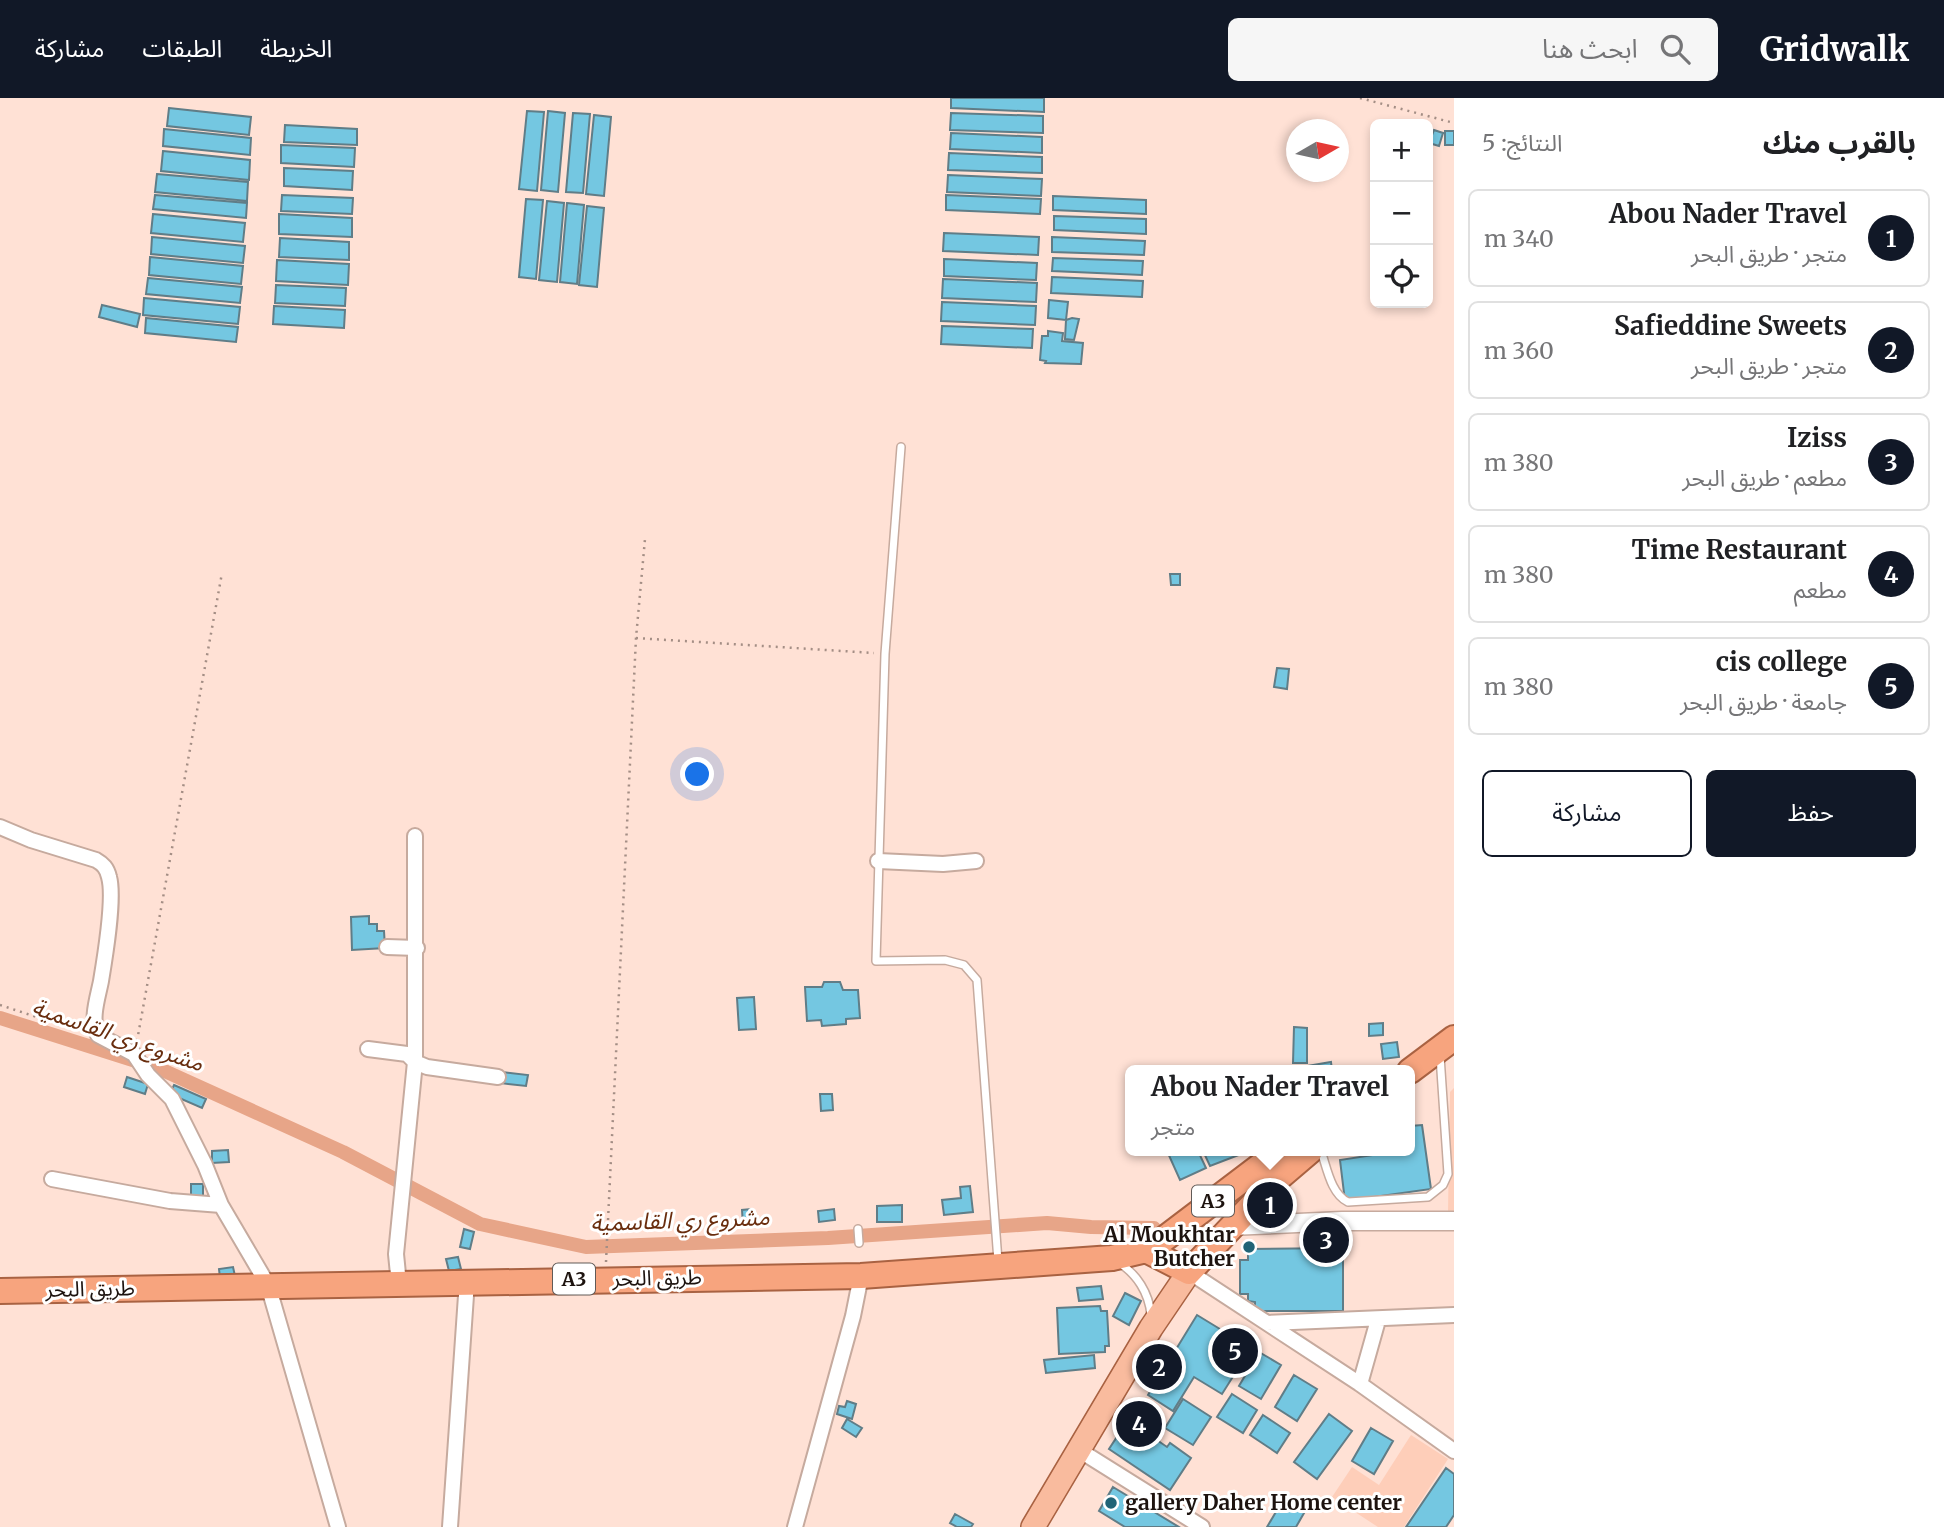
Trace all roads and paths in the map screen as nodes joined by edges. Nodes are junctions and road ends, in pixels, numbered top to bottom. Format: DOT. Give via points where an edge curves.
graph roads {
  1 [pos="1360,98"];
  2 [pos="1454,123"];
  3 [pos="901,447"];
  4 [pos="645,539"];
  5 [pos="222,573"];
  6 [pos="636,638"];
  7 [pos="885,654"];
  8 [pos="0,827"];
  9 [pos="415,836"];
  10 [pos="878,861"];
  11 [pos="976,861"];
  12 [pos="387,947"];
  13 [pos="417,948"];
  14 [pos="0,1005"];
  15 [pos="95,1030"];
  16 [pos="1447,1044"];
  17 [pos="368,1049"];
  18 [pos="134,1054"];
  19 [pos="415,1062"];
  20 [pos="1415,1067"];
  21 [pos="498,1077"];
  22 [pos="1273,1156"];
  23 [pos="1304,1156"];
  24 [pos="1323,1156"];
  25 [pos="52,1179"];
  26 [pos="221,1205"];
  27 [pos="1454,1222"];
  28 [pos="1230,1226"];
  29 [pos="858,1229"];
  30 [pos="859,1243"];
  31 [pos="1146,1250"];
  32 [pos="606,1257"];
  33 [pos="1111,1258"];
  34 [pos="998,1266"];
  35 [pos="1189,1272"];
  36 [pos="861,1276"];
  37 [pos="467,1281"];
  38 [pos="399,1284"];
  39 [pos="268,1285"];
  40 [pos="0,1291"];
  41 [pos="1454,1315"];
  42 [pos="1378,1320"];
  43 [pos="1267,1323"];
  44 [pos="1151,1328"];
  45 [pos="1360,1384"];
  46 [pos="1079,1450"];
  47 [pos="1454,1451"];
  48 [pos="338,1527"];
  49 [pos="450,1527"];
  50 [pos="795,1527"];
  51 [pos="1033,1527"];
  52 [pos="1202,1527"];
  1 -- 2 [label="path"];
  3 -- 7 [label="lane"];
  4 -- 6 [label="path"];
  5 -- 18 [label="path"];
  6 -- 7 [label="path"];
  6 -- 32 [label="path"];
  7 -- 10 [label="lane"];
  8 -- 15 [label="street" via="96,860 107,871 111,894"];
  9 -- 13 [label="street"];
  10 -- 11 [label="street"];
  10 -- 34 [label="lane" via="876,961 945,960 964,965 976,980"];
  12 -- 13 [label="street"];
  13 -- 19 [label="street"];
  14 -- 15 [label="path"];
  15 -- 18 [label="street"];
  16 -- 20 [label="highway"];
  16 -- 24 [label="lane" via="1448,1174 1438,1191 1428,1197 1348,1202 1336,1193"];
  17 -- 19 [label="street" via="407,1054"];
  18 -- 26 [label="street" via="176,1106"];
  19 -- 21 [label="street"];
  19 -- 38 [label="street" via="396,1254"];
  22 -- 31 [label="highway, طريق البحر / A3"];
  23 -- 28 [label="highway, A3"];
  25 -- 26 [label="street" via="170,1201"];
  26 -- 39 [label="street"];
  27 -- 28 [label="street"];
  28 -- 35 [label="highway, A3"];
  29 -- 30 [label="lane"];
  31 -- 33 [label="highway, طريق البحر / A3"];
  31 -- 35 [label="highway"];
  33 -- 34 [label="highway, طريق البحر / A3"];
  33 -- 44 [label="lane" via="1126,1267 1147,1294"];
  34 -- 36 [label="highway, طريق البحر / A3"];
  35 -- 43 [label="street"];
  35 -- 44 [label="main road"];
  36 -- 37 [label="highway, طريق البحر / A3"];
  36 -- 50 [label="street"];
  37 -- 38 [label="highway, طريق البحر / A3"];
  37 -- 49 [label="street"];
  38 -- 39 [label="highway, طريق البحر / A3"];
  39 -- 40 [label="highway, طريق البحر / A3"];
  39 -- 48 [label="street"];
  41 -- 42 [label="street"];
  42 -- 43 [label="street"];
  42 -- 45 [label="street"];
  43 -- 45 [label="street"];
  44 -- 46 [label="main road"];
  45 -- 47 [label="street"];
  46 -- 51 [label="main road"];
  46 -- 52 [label="street"];
}
